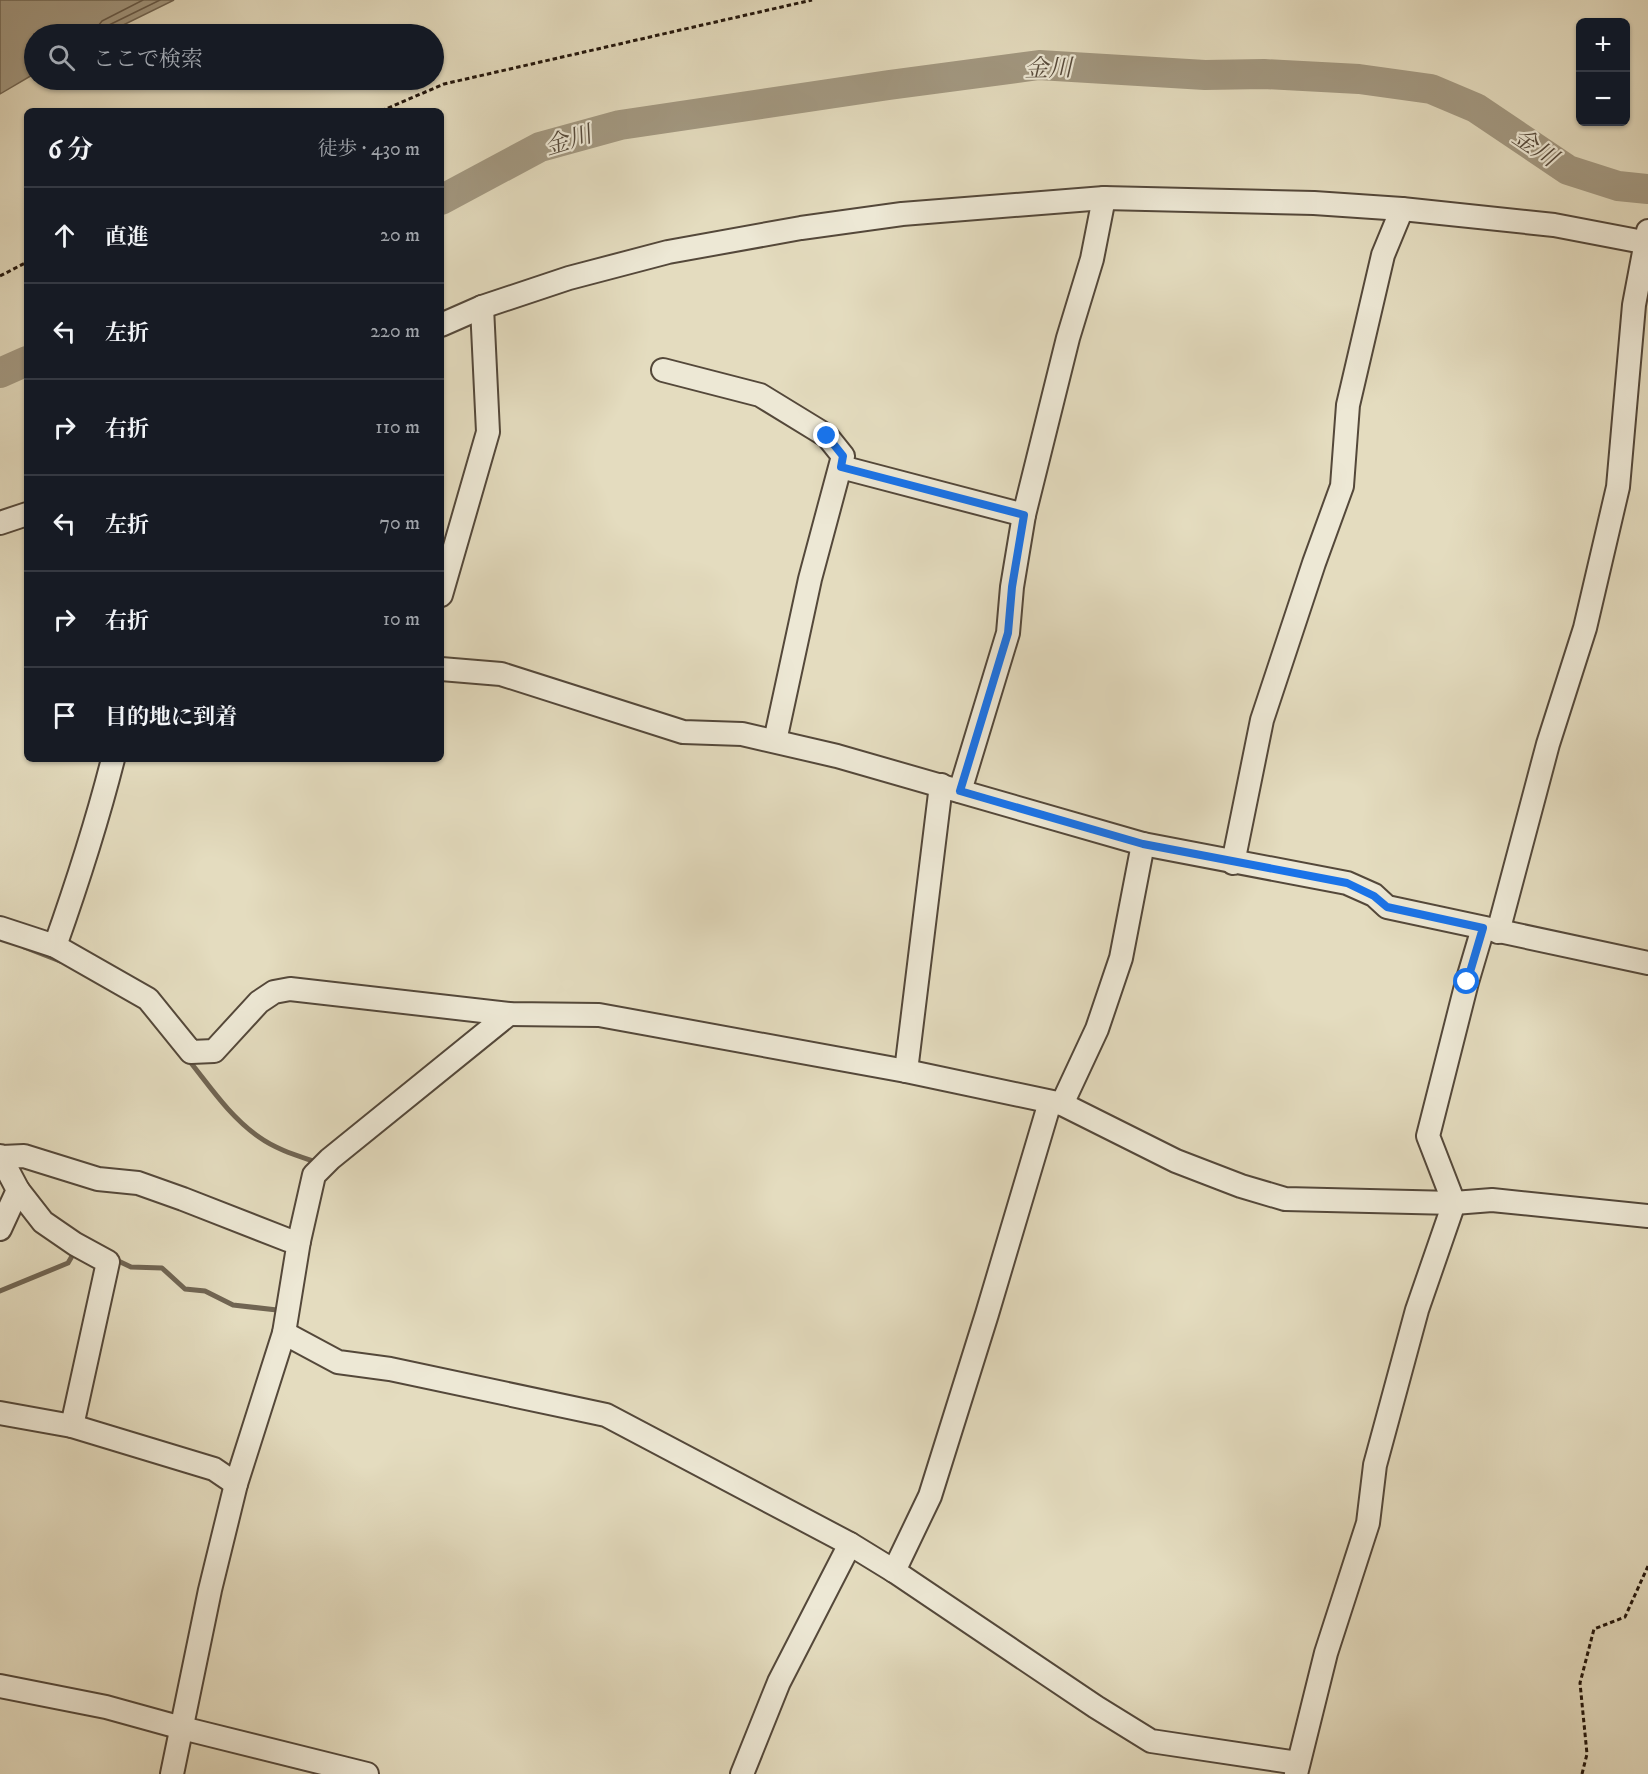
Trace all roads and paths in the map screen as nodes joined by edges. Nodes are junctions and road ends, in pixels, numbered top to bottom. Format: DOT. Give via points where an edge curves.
graph roads {
  1 [pos="812,0"];
  2 [pos="444,84"];
  3 [pos="430,90"];
  4 [pos="388,108"];
  5 [pos="1104,198"];
  6 [pos="1402,209"];
  7 [pos="1647,239"];
  8 [pos="24,264"];
  9 [pos="0,276"];
  10 [pos="482,307"];
  11 [pos="444,324"];
  12 [pos="663,370"];
  13 [pos="841,467"];
  14 [pos="24,515"];
  15 [pos="1024,515"];
  16 [pos="0,523"];
  17 [pos="444,585"];
  18 [pos="444,669"];
  19 [pos="775,741"];
  20 [pos="112,762"];
  21 [pos="950,788"];
  22 [pos="1143,844"];
  23 [pos="1233,863"];
  24 [pos="0,928"];
  25 [pos="1491,930"];
  26 [pos="54,945"];
  27 [pos="1648,963"];
  28 [pos="509,1014"];
  29 [pos="906,1071"];
  30 [pos="1056,1103"];
  31 [pos="1,1156"];
  32 [pos="18,1190"];
  33 [pos="1454,1203"];
  34 [pos="1648,1216"];
  35 [pos="0,1229"];
  36 [pos="299,1241"];
  37 [pos="284,1333"];
  38 [pos="0,1413"];
  39 [pos="72,1426"];
  40 [pos="236,1484"];
  41 [pos="850,1544"];
  42 [pos="1648,1566"];
  43 [pos="894,1571"];
  44 [pos="0,1686"];
  45 [pos="182,1728"];
  46 [pos="1297,1769"];
  47 [pos="172,1774"];
  48 [pos="367,1774"];
  49 [pos="742,1774"];
  50 [pos="1582,1774"];
  1 -- 2 [label="path"];
  3 -- 4 [label="path"];
  5 -- 6 [label="street"];
  5 -- 10 [label="street" via="902,214 801,228 668,252 569,278"];
  5 -- 15 [label="street" via="1092,259"];
  6 -- 7 [label="street"];
  6 -- 23 [label="street" via="1383,255 1348,405 1342,486 1262,720"];
  7 -- 25 [label="street" via="1634,305 1618,487 1585,628"];
  8 -- 9 [label="path"];
  10 -- 11 [label="street"];
  10 -- 17 [label="street" via="488,432"];
  12 -- 13 [label="street" via="760,395 827,436 843,456"];
  13 -- 15 [label="street"];
  13 -- 19 [label="street" via="810,579"];
  14 -- 16 [label="street"];
  15 -- 21 [label="street" via="1008,633"];
  18 -- 19 [label="street" via="501,674 683,732 742,734"];
  19 -- 21 [label="street"];
  20 -- 26 [label="street" via="96,823"];
  21 -- 22 [label="street"];
  21 -- 29 [label="street"];
  22 -- 23 [label="street"];
  22 -- 30 [label="street" via="1121,958 1097,1029"];
  23 -- 25 [label="street" via="1347,883 1387,907"];
  24 -- 26 [label="street"];
  25 -- 27 [label="street"];
  25 -- 33 [label="street" via="1467,982 1428,1136"];
  26 -- 28 [label="street" via="148,999 191,1052 214,1051 259,1002 274,992 290,989"];
  28 -- 29 [label="street" via="599,1015"];
  28 -- 36 [label="street" via="314,1175"];
  29 -- 30 [label="street"];
  30 -- 33 [label="street" via="1176,1161 1285,1199"];
  30 -- 43 [label="street" via="930,1496"];
  31 -- 32 [label="street"];
  31 -- 36 [label="street" via="24,1156 98,1179 138,1184"];
  32 -- 35 [label="street"];
  32 -- 39 [label="street" via="43,1222 108,1262"];
  33 -- 34 [label="street" via="1492,1200"];
  33 -- 46 [label="street" via="1417,1310 1376,1465 1368,1523 1326,1653"];
  36 -- 37 [label="street"];
  37 -- 40 [label="street"];
  37 -- 41 [label="street" via="338,1362 390,1369 606,1415"];
  38 -- 39 [label="street"];
  39 -- 40 [label="street" via="214,1469"];
  40 -- 45 [label="street"];
  41 -- 43 [label="street"];
  41 -- 49 [label="street" via="779,1682"];
  42 -- 50 [label="path" via="1625,1617 1594,1629 1580,1683 1587,1754"];
  43 -- 46 [label="street" via="1151,1741"];
  44 -- 45 [label="street" via="106,1707"];
  45 -- 47 [label="street"];
  45 -- 48 [label="street"];
}
